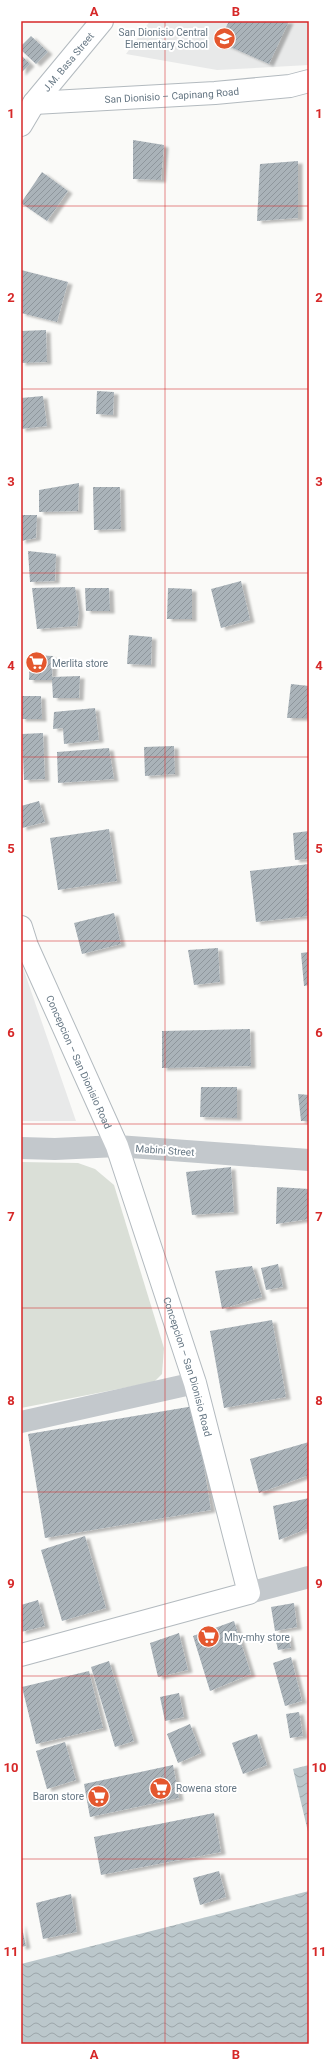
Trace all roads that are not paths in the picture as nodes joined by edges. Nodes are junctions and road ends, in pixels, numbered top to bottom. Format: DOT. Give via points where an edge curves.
graph roads {
  1 [pos="102,21"];
  2 [pos="309,81"];
  3 [pos="27,102"];
  4 [pos="21,125"];
  5 [pos="21,927"];
  6 [pos="117,1146"];
  7 [pos="21,1148"];
  8 [pos="309,1160"];
  9 [pos="195,1384"];
  10 [pos="21,1422"];
  11 [pos="309,1577"];
  12 [pos="249,1594"];
  13 [pos="21,1655"];
  1 -- 3 [label="main road, J.M. Basa Street"];
  2 -- 3 [label="main road, San Dionisio – Capinang Road" via="290,86 215,93"];
  3 -- 4 [label="main road"];
  5 -- 6 [label="main road, Concepcion – San Dionisio Road" via="27,946"];
  6 -- 7 [label="street, Mabini Street"];
  6 -- 8 [label="street, Mabini Street"];
  6 -- 9 [label="main road, Concepcion – San Dionisio Road"];
  9 -- 10 [label="street"];
  9 -- 12 [label="main road, Concepcion – San Dionisio Road"];
  11 -- 12 [label="street"];
  12 -- 13 [label="main road"];
}
